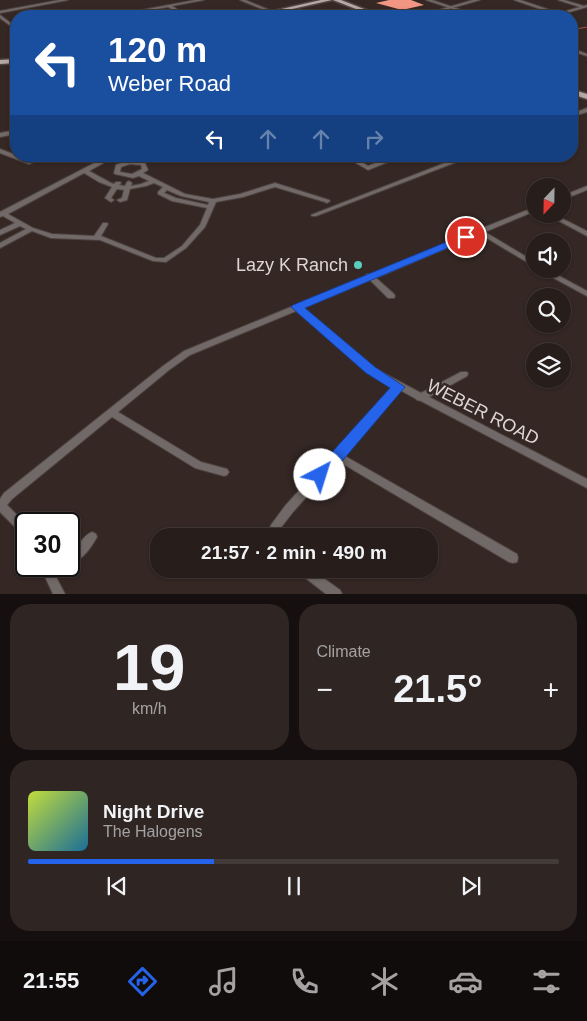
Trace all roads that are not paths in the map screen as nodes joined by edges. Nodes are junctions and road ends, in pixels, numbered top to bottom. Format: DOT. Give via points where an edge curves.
graph roads {
  1 [pos="66,0"];
  2 [pos="202,0"];
  3 [pos="242,0"];
  4 [pos="329,0"];
  5 [pos="336,0"];
  6 [pos="428,0"];
  7 [pos="478,0"];
  8 [pos="516,0"];
  9 [pos="560,0"];
  10 [pos="169,6"];
  11 [pos="586,7"];
  12 [pos="450,8"];
  13 [pos="11,10"];
  14 [pos="146,10"];
  15 [pos="176,10"];
  16 [pos="264,10"];
  17 [pos="284,10"];
  18 [pos="363,10"];
  19 [pos="442,10"];
  20 [pos="457,10"];
  21 [pos="547,10"];
  22 [pos="0,16"];
  23 [pos="10,24"];
  24 [pos="587,50"];
  25 [pos="578,51"];
  26 [pos="581,52"];
  27 [pos="578,53"];
  28 [pos="587,55"];
  29 [pos="103,162"];
  30 [pos="118,162"];
  31 [pos="126,162"];
  32 [pos="356,162"];
  33 [pos="384,162"];
  34 [pos="453,162"];
  35 [pos="141,163"];
  36 [pos="122,164"];
  37 [pos="85,171"];
  38 [pos="140,174"];
  39 [pos="124,176"];
  40 [pos="131,176"];
  41 [pos="153,181"];
  42 [pos="115,186"];
  43 [pos="128,187"];
  44 [pos="587,188"];
  45 [pos="571,194"];
  46 [pos="111,200"];
  47 [pos="120,200"];
  48 [pos="328,200"];
  49 [pos="212,204"];
  50 [pos="526,213"];
  51 [pos="1,214"];
  52 [pos="314,215"];
  53 [pos="20,222"];
  54 [pos="566,223"];
  55 [pos="105,224"];
  56 [pos="31,229"];
  57 [pos="480,231"];
  58 [pos="0,233"];
  59 [pos="587,234"];
  60 [pos="97,237"];
  61 [pos="0,246"];
  62 [pos="526,259"];
  63 [pos="370,276"];
  64 [pos="558,278"];
  65 [pos="587,294"];
  66 [pos="391,296"];
  67 [pos="297,307"];
  68 [pos="464,374"];
  69 [pos="398,387"];
  70 [pos="420,398"];
  71 [pos="112,412"];
  72 [pos="337,456"];
  73 [pos="224,472"];
  74 [pos="587,484"];
  75 [pos="15,519"];
  76 [pos="276,528"];
  77 [pos="92,537"];
  78 [pos="80,552"];
  79 [pos="512,558"];
  80 [pos="50,577"];
  81 [pos="315,578"];
  82 [pos="59,594"];
  83 [pos="336,594"];
  1 -- 13 [label="street"];
  2 -- 10 [label="street"];
  3 -- 16 [label="street"];
  4 -- 17 [label="main road"];
  5 -- 18 [label="main road"];
  6 -- 12 [label="street"];
  7 -- 12 [label="street"];
  8 -- 21 [label="street"];
  9 -- 11 [label="street"];
  10 -- 14 [label="street"];
  10 -- 15 [label="street"];
  12 -- 19 [label="street"];
  12 -- 20 [label="street"];
  22 -- 23 [label="street"];
  24 -- 26 [label="street"];
  25 -- 26 [label="street"];
  26 -- 27 [label="street"];
  26 -- 28 [label="street"];
  29 -- 37 [label="street"];
  30 -- 36 [label="street"];
  31 -- 36 [label="street"];
  32 -- 33 [label="street" via="366,168"];
  34 -- 52 [label="street"];
  35 -- 38 [label="street" via="146,168"];
  36 -- 39 [label="street" via="115,171"];
  37 -- 42 [label="street" via="101,183"];
  37 -- 51 [label="street"];
  38 -- 40 [label="street"];
  38 -- 41 [label="street"];
  39 -- 40 [label="street"];
  39 -- 42 [label="street"];
  40 -- 43 [label="street"];
  41 -- 43 [label="street"];
  41 -- 49 [label="street"];
  42 -- 43 [label="street"];
  42 -- 46 [label="street" via="108,198"];
  43 -- 47 [label="street" via="125,199"];
  44 -- 45 [label="street"];
  48 -- 49 [label="street" via="275,185"];
  49 -- 60 [label="street" via="203,226 184,247 166,260 155,260"];
  50 -- 57 [label="street"];
  51 -- 53 [label="street"];
  53 -- 56 [label="street"];
  53 -- 58 [label="street"];
  54 -- 59 [label="street"];
  55 -- 60 [label="street"];
  56 -- 60 [label="street" via="51,236"];
  56 -- 61 [label="street"];
  57 -- 62 [label="street"];
  57 -- 63 [label="street"];
  63 -- 66 [label="street"];
  63 -- 67 [label="street"];
  64 -- 65 [label="street"];
  67 -- 69 [label="street, WEBER ROAD" via="371,370"];
  67 -- 71 [label="street" via="187,353"];
  68 -- 70 [label="street"];
  69 -- 70 [label="street, WEBER ROAD"];
  69 -- 72 [label="street"];
  70 -- 74 [label="street, WEBER ROAD"];
  71 -- 73 [label="street" via="198,464"];
  71 -- 75 [label="street" via="8,496 2,504"];
  72 -- 76 [label="street"];
  72 -- 79 [label="street"];
  77 -- 78 [label="street"];
  80 -- 82 [label="street"];
  81 -- 83 [label="street"];
}
